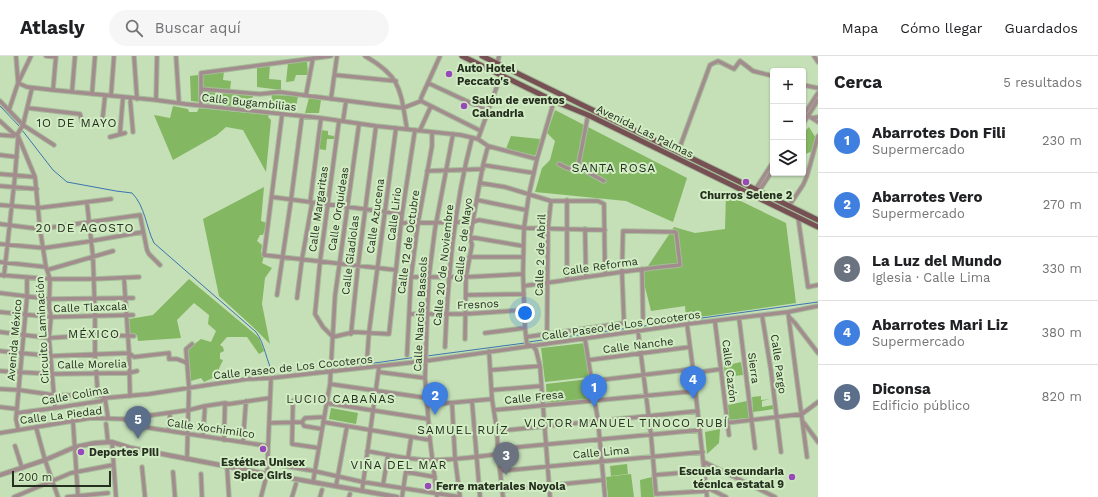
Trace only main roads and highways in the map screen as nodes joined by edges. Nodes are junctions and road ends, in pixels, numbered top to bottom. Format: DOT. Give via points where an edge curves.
graph roads {
  1 [pos="462,56"];
  2 [pos="482,56"];
  3 [pos="818,220"];
  4 [pos="818,227"];
  1 -- 4 [label="main road, Avenida Las Palmas"];
  2 -- 3 [label="main road, Avenida Las Palmas"];
}
